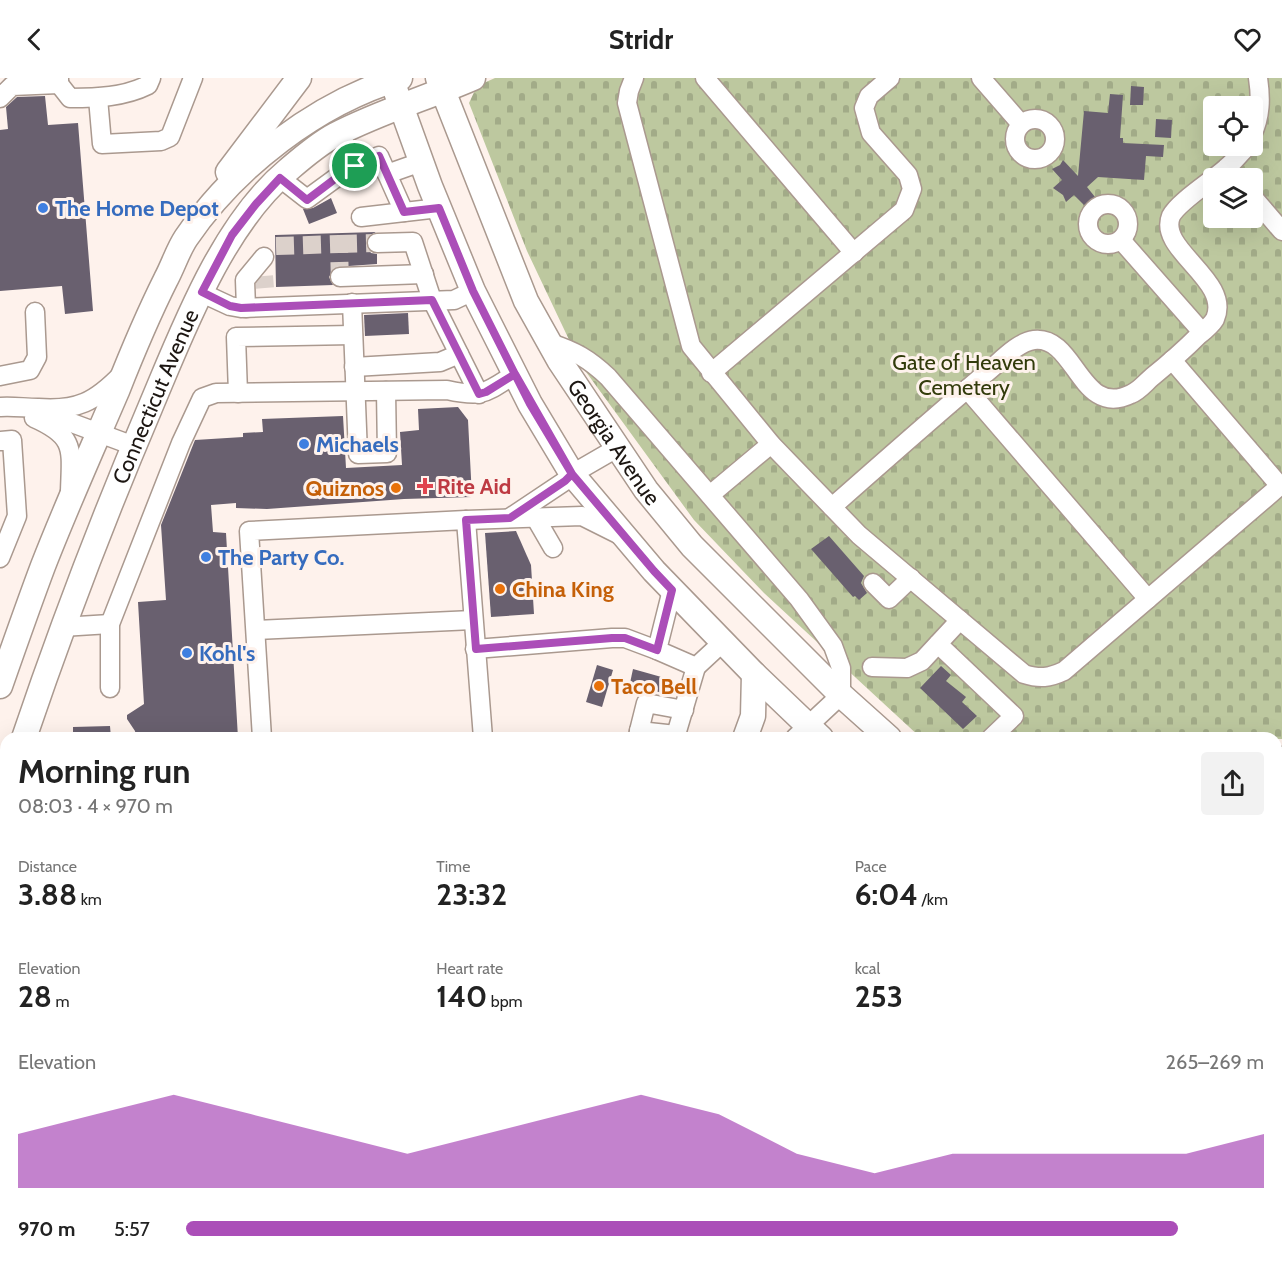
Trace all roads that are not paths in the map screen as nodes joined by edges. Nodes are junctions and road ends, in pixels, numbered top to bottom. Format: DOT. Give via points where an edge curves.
graph roads {
  1 [pos="151,78"];
  2 [pos="193,78"];
  3 [pos="299,78"];
  4 [pos="473,78"];
  5 [pos="634,78"];
  6 [pos="705,78"];
  7 [pos="890,78"];
  8 [pos="981,78"];
  9 [pos="1258,78"];
  10 [pos="394,79"];
  11 [pos="59,81"];
  12 [pos="441,85"];
  13 [pos="1261,96"];
  14 [pos="0,98"];
  15 [pos="98,98"];
  16 [pos="400,106"];
  17 [pos="1021,124"];
  18 [pos="340,133"];
  19 [pos="421,162"];
  20 [pos="355,166"];
  21 [pos="387,174"];
  22 [pos="280,178"];
  23 [pos="1203,191"];
  24 [pos="439,208"];
  25 [pos="1263,209"];
  26 [pos="404,212"];
  27 [pos="361,217"];
  28 [pos="1282,231"];
  29 [pos="185,239"];
  30 [pos="1121,240"];
  31 [pos="377,243"];
  32 [pos="854,253"];
  33 [pos="424,274"];
  34 [pos="473,291"];
  35 [pos="202,292"];
  36 [pos="432,300"];
  37 [pos="346,304"];
  38 [pos="265,307"];
  39 [pos="246,308"];
  40 [pos="34,312"];
  41 [pos="1202,332"];
  42 [pos="353,335"];
  43 [pos="550,343"];
  44 [pos="459,354"];
  45 [pos="1172,360"];
  46 [pos="354,367"];
  47 [pos="125,371"];
  48 [pos="711,373"];
  49 [pos="515,374"];
  50 [pos="0,376"];
  51 [pos="967,389"];
  52 [pos="355,391"];
  53 [pos="386,391"];
  54 [pos="238,393"];
  55 [pos="479,394"];
  56 [pos="4,407"];
  57 [pos="99,432"];
  58 [pos="0,441"];
  59 [pos="771,444"];
  60 [pos="134,446"];
  61 [pos="618,448"];
  62 [pos="572,474"];
  63 [pos="1281,485"];
  64 [pos="710,495"];
  65 [pos="70,499"];
  66 [pos="832,507"];
  67 [pos="535,517"];
  68 [pos="510,518"];
  69 [pos="466,520"];
  70 [pos="625,537"];
  71 [pos="554,548"];
  72 [pos="0,558"];
  73 [pos="911,578"];
  74 [pos="873,584"];
  75 [pos="672,590"];
  76 [pos="1148,599"];
  77 [pos="473,620"];
  78 [pos="960,620"];
  79 [pos="110,624"];
  80 [pos="62,627"];
  81 [pos="256,630"];
  82 [pos="723,642"];
  83 [pos="938,644"];
  84 [pos="476,649"];
  85 [pos="657,650"];
  86 [pos="696,667"];
  87 [pos="872,667"];
  88 [pos="754,674"];
  89 [pos="0,686"];
  90 [pos="110,688"];
  91 [pos="841,695"];
  92 [pos="684,710"];
  93 [pos="26,732"];
  94 [pos="262,732"];
  95 [pos="483,732"];
  96 [pos="639,732"];
  97 [pos="677,732"];
  98 [pos="747,732"];
  99 [pos="806,732"];
  100 [pos="810,732"];
  101 [pos="882,732"];
  102 [pos="997,732"];
  1 -- 15 [label="street" via="148,85 137,91"];
  2 -- 15 [label="street" via="170,137 161,141 102,144"];
  3 -- 29 [label="main road" via="208,199"];
  4 -- 12 [label="main road, Connecticut Avenue"];
  5 -- 48 [label="street" via="627,103 691,346"];
  6 -- 32 [label="street"];
  7 -- 32 [label="street" via="869,96 865,117 871,133 908,175 912,189 904,210"];
  8 -- 17 [label="street"];
  9 -- 13 [label="street"];
  10 -- 16 [label="main road"];
  10 -- 29 [label="main road, Connecticut Avenue" via="342,101 300,126 260,157"];
  11 -- 14 [label="street" via="12,86"];
  11 -- 15 [label="street" via="70,98"];
  12 -- 16 [label="main road, Connecticut Avenue"];
  12 -- 43 [label="main road, Georgia Avenue" via="526,301"];
  16 -- 18 [label="main road, Connecticut Avenue"];
  16 -- 19 [label="main road"];
  18 -- 20 [label="street"];
  18 -- 22 [label="main road, Connecticut Avenue"];
  19 -- 21 [label="street"];
  19 -- 24 [label="main road"];
  20 -- 21 [label="street" via="379,156"];
  20 -- 22 [label="street" via="307,200"];
  21 -- 26 [label="street"];
  22 -- 35 [label="main road, Connecticut Avenue" via="232,235"];
  23 -- 41 [label="street" via="1181,204 1171,217 1177,246 1210,284 1217,303 1214,320"];
  24 -- 26 [label="street"];
  24 -- 34 [label="main road"];
  25 -- 28 [label="street"];
  26 -- 27 [label="street"];
  29 -- 47 [label="main road, Connecticut Avenue"];
  30 -- 41 [label="street"];
  31 -- 33 [label="street" via="413,242"];
  32 -- 48 [label="street"];
  33 -- 36 [label="street"];
  33 -- 37 [label="street" via="340,281"];
  34 -- 36 [label="street" via="454,300"];
  34 -- 49 [label="main road"];
  35 -- 39 [label="street" via="230,306"];
  35 -- 60 [label="main road, Connecticut Avenue"];
  36 -- 37 [label="street"];
  36 -- 44 [label="street"];
  37 -- 38 [label="street"];
  37 -- 42 [label="street"];
  38 -- 39 [label="street"];
  38 -- 39 [label="street" via="264,282 270,251 245,280"];
  40 -- 50 [label="street" via="38,357 30,370"];
  41 -- 45 [label="street"];
  42 -- 46 [label="street"];
  42 -- 54 [label="street" via="236,337"];
  43 -- 61 [label="main road, Georgia Avenue"];
  43 -- 64 [label="street" via="588,359 608,377"];
  44 -- 46 [label="street" via="440,362"];
  44 -- 55 [label="street"];
  45 -- 51 [label="street" via="1133,393 1105,399 1091,389 1056,346 1033,340 1018,347"];
  45 -- 63 [label="street"];
  46 -- 52 [label="street"];
  47 -- 56 [label="street" via="100,395 81,405 63,409"];
  47 -- 57 [label="main road, Connecticut Avenue"];
  48 -- 59 [label="street"];
  49 -- 55 [label="street"];
  49 -- 62 [label="main road"];
  51 -- 66 [label="street"];
  51 -- 76 [label="street"];
  52 -- 53 [label="street"];
  52 -- 53 [label="street" via="358,454 387,453"];
  52 -- 54 [label="street"];
  53 -- 55 [label="street"];
  54 -- 79 [label="street" via="206,395 199,403"];
  56 -- 57 [label="street" via="51,414"];
  56 -- 65 [label="street" via="42,421 63,434 70,455"];
  57 -- 60 [label="street"];
  57 -- 65 [label="main road, Connecticut Avenue"];
  58 -- 72 [label="street" via="12,440 17,516"];
  59 -- 64 [label="street"];
  59 -- 66 [label="street"];
  60 -- 80 [label="main road, Connecticut Avenue"];
  61 -- 62 [label="street"];
  61 -- 91 [label="main road, Georgia Avenue" via="692,546"];
  62 -- 68 [label="street"];
  62 -- 70 [label="main road"];
  63 -- 76 [label="street"];
  64 -- 91 [label="street" via="833,646 841,668"];
  65 -- 89 [label="main road, Connecticut Avenue"];
  66 -- 73 [label="street"];
  67 -- 68 [label="street"];
  67 -- 70 [label="street" via="582,516"];
  67 -- 71 [label="street"];
  68 -- 69 [label="street"];
  69 -- 77 [label="street"];
  69 -- 81 [label="street" via="249,531"];
  70 -- 75 [label="main road"];
  73 -- 74 [label="street" via="889,599"];
  73 -- 78 [label="street"];
  75 -- 82 [label="main road"];
  75 -- 85 [label="street"];
  76 -- 78 [label="street" via="1051,678 1024,675"];
  77 -- 81 [label="street"];
  77 -- 84 [label="street"];
  78 -- 83 [label="street"];
  79 -- 80 [label="street"];
  79 -- 90 [label="street"];
  80 -- 93 [label="main road, Connecticut Avenue"];
  81 -- 94 [label="street"];
  82 -- 86 [label="street"];
  82 -- 88 [label="main road"];
  83 -- 87 [label="street" via="922,661 907,668"];
  83 -- 102 [label="street" via="1014,716"];
  84 -- 85 [label="street" via="625,638"];
  84 -- 95 [label="street"];
  85 -- 86 [label="street"];
  86 -- 92 [label="street"];
  88 -- 98 [label="main road" via="753,716"];
  88 -- 99 [label="main road"];
  91 -- 100 [label="street"];
  91 -- 101 [label="main road, Georgia Avenue"];
  92 -- 96 [label="street" via="645,703"];
  92 -- 97 [label="street"];
}
